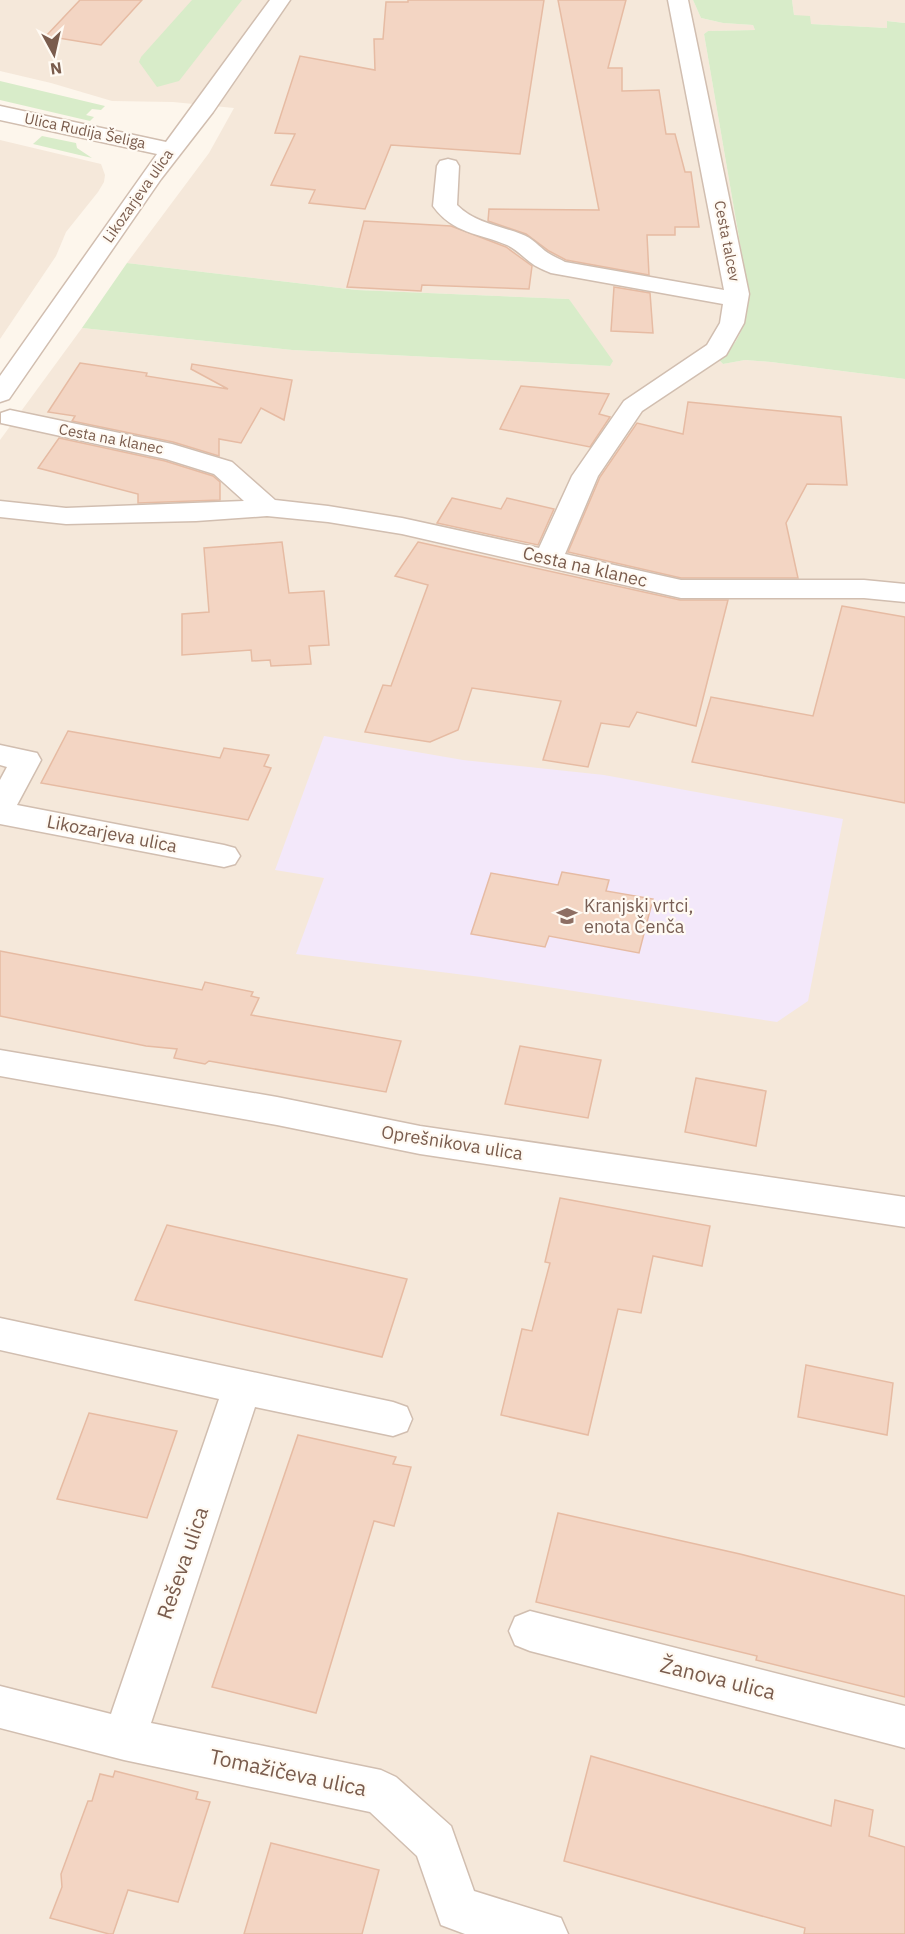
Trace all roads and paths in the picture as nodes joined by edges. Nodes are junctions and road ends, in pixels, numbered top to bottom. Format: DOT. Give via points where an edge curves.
graph roads {
  1 [pos="280,0"];
  2 [pos="678,0"];
  3 [pos="0,113"];
  4 [pos="170,150"];
  5 [pos="448,166"];
  6 [pos="736,299"];
  7 [pos="0,394"];
  8 [pos="10,418"];
  9 [pos="267,508"];
  10 [pos="0,509"];
  11 [pos="549,558"];
  12 [pos="905,593"];
  13 [pos="0,755"];
  14 [pos="0,811"];
  15 [pos="224,856"];
  16 [pos="0,1063"];
  17 [pos="905,1212"];
  18 [pos="0,1334"];
  19 [pos="242,1387"];
  20 [pos="393,1419"];
  21 [pos="530,1631"];
  22 [pos="0,1707"];
  23 [pos="905,1727"];
  24 [pos="124,1739"];
  25 [pos="454,1922"];
  26 [pos="546,1934"];
  1 -- 4 [label="street, Likozarjeva ulica"];
  2 -- 6 [label="street, Cesta talcev"];
  3 -- 4 [label="street, Ulica Rudija Šeliga"];
  4 -- 7 [label="street, Likozarjeva ulica"];
  5 -- 6 [label="street" via="445,206 458,219 525,244 539,258 559,268"];
  6 -- 11 [label="street, Cesta talcev" via="732,323 717,351 633,406 585,476"];
  8 -- 9 [label="street, Cesta na klanec" via="172,452 223,468"];
  9 -- 10 [label="street, Cesta na klanec" via="66,516"];
  9 -- 11 [label="street, Cesta na klanec" via="328,513 402,526"];
  11 -- 12 [label="street, Cesta na klanec" via="681,589 864,589"];
  13 -- 14 [label="street, Likozarjeva ulica" via="26,760"];
  14 -- 15 [label="street, Likozarjeva ulica"];
  16 -- 17 [label="street, Oprešnikova ulica" via="420,1140"];
  18 -- 19 [label="street"];
  19 -- 20 [label="street"];
  19 -- 24 [label="street, Reševa ulica"];
  21 -- 23 [label="street, Žanova ulica"];
  22 -- 24 [label="street, Tomažičeva ulica"];
  24 -- 25 [label="street, Tomažičeva ulica" via="381,1792 435,1842"];
  25 -- 26 [label="street, Tomažičeva ulica"];
}
